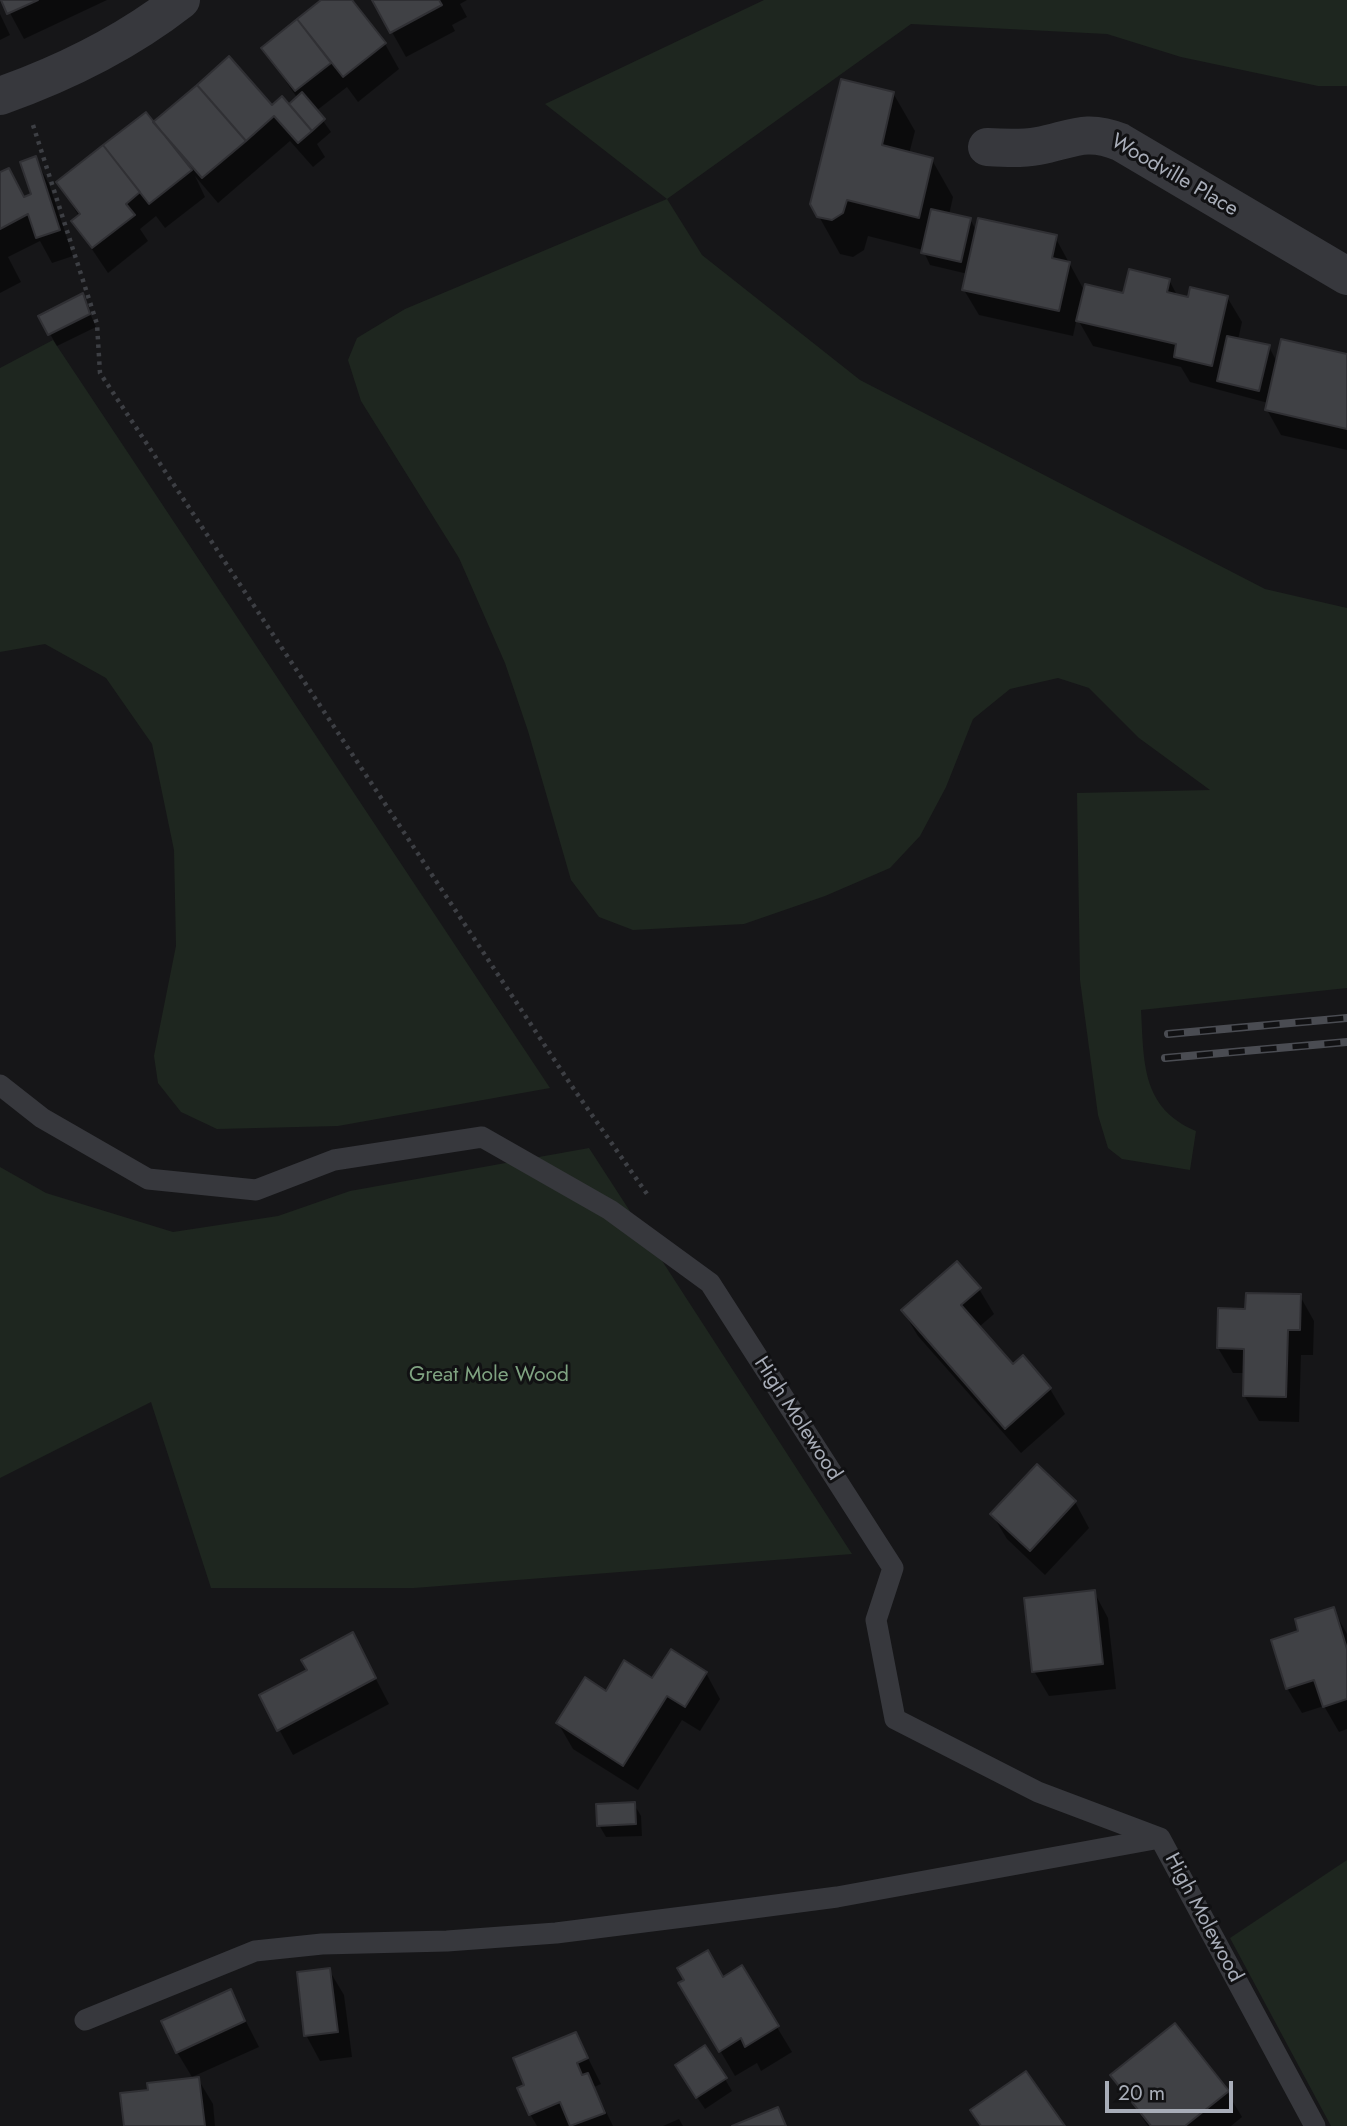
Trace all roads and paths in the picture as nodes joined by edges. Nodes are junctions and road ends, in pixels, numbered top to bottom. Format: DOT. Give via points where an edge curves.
graph roads {
  1 [pos="181,0"];
  2 [pos="10,92"];
  3 [pos="987,146"];
  4 [pos="1347,276"];
  5 [pos="0,1085"];
  6 [pos="648,1195"];
  7 [pos="1160,1838"];
  8 [pos="85,2020"];
  9 [pos="1315,2126"];
  1 -- 2 [label="street" via="76,66"];
  2 -- 6 [label="path" via="97,324 100,373"];
  3 -- 4 [label="street, Woodville Place" via="1040,146 1062,138 1102,135"];
  5 -- 7 [label="lane, High Molewood" via="42,1118 148,1179 256,1191 334,1160 482,1137 610,1210 710,1283 893,1568 876,1620 895,1719 1038,1792"];
  7 -- 8 [label="lane" via="837,1897 570,1932 256,1951"];
  7 -- 9 [label="lane, High Molewood"];
}
